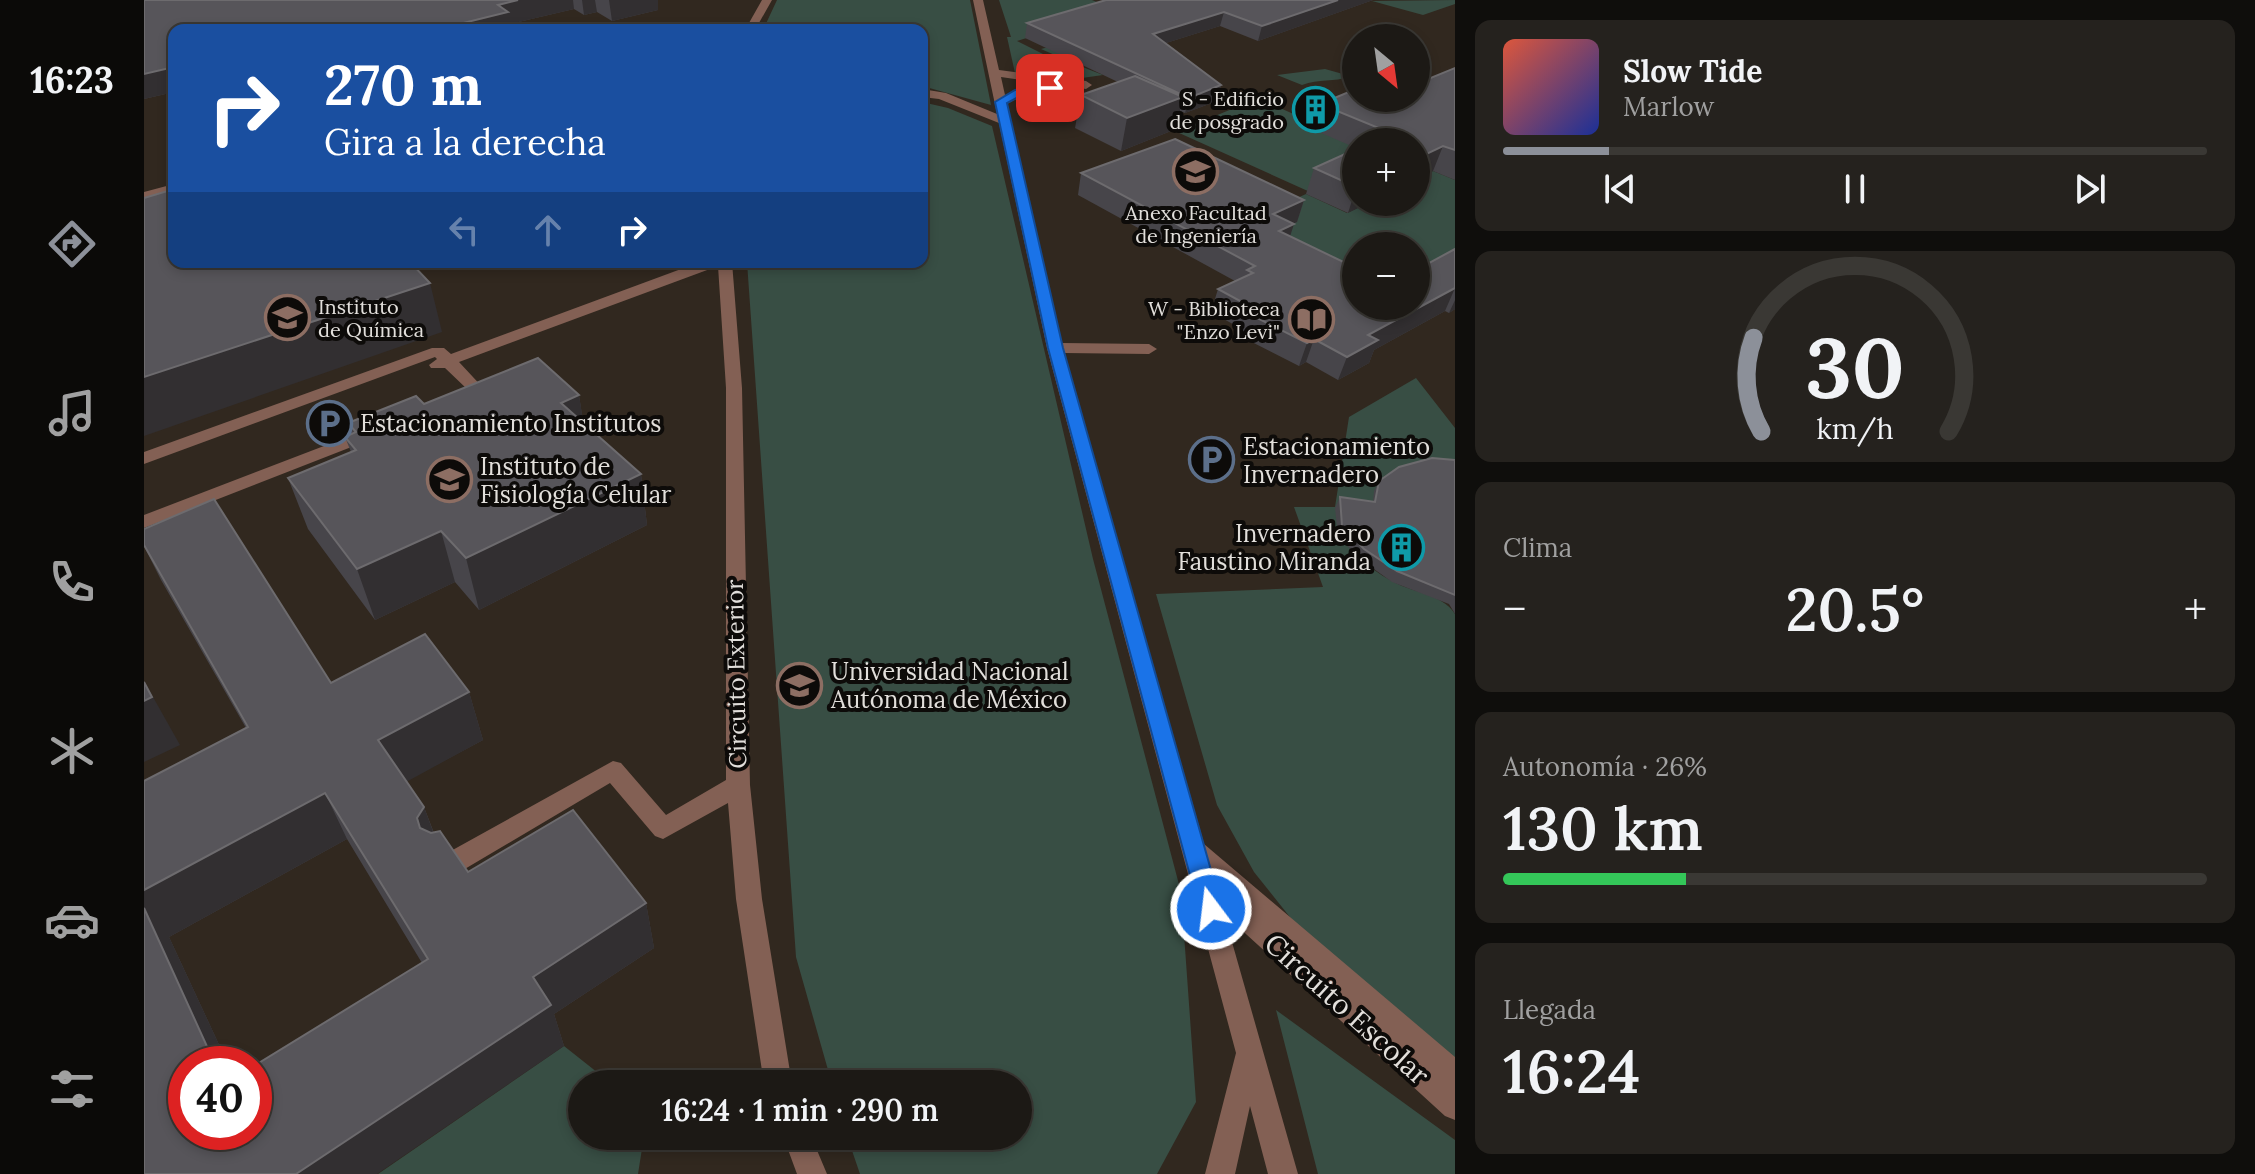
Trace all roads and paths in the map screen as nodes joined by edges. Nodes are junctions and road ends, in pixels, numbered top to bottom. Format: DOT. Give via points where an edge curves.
graph roads {
  1 [pos="767,0"];
  2 [pos="978,0"];
  3 [pos="753,24"];
  4 [pos="997,73"];
  5 [pos="928,94"];
  6 [pos="1001,102"];
  7 [pos="1007,122"];
  8 [pos="168,190"];
  9 [pos="144,196"];
  10 [pos="698,268"];
  11 [pos="725,268"];
  12 [pos="1055,348"];
  13 [pos="1149,349"];
  14 [pos="448,361"];
  15 [pos="449,403"];
  16 [pos="391,425"];
  17 [pos="144,458"];
  18 [pos="144,472"];
  19 [pos="144,522"];
  20 [pos="738,785"];
  21 [pos="1194,850"];
  22 [pos="449,865"];
  23 [pos="1203,879"];
  24 [pos="1248,1055"];
  25 [pos="776,1070"];
  26 [pos="1455,1075"];
  27 [pos="1455,1106"];
  28 [pos="803,1150"];
  29 [pos="812,1174"];
  30 [pos="1220,1174"];
  31 [pos="1283,1174"];
  1 -- 3 [label="street"];
  2 -- 4 [label="street"];
  4 -- 6 [label="street"];
  4 -- 6 [label="street" via="1086,85 1019,93"];
  5 -- 7 [label="street"];
  6 -- 7 [label="street"];
  7 -- 12 [label="street"];
  8 -- 9 [label="street"];
  10 -- 14 [label="street"];
  11 -- 20 [label="street, Circuito Exterior" via="734,388"];
  12 -- 13 [label="street"];
  12 -- 21 [label="street"];
  14 -- 15 [label="street" via="478,391"];
  14 -- 17 [label="street" via="438,351"];
  14 -- 18 [label="street"];
  16 -- 19 [label="street"];
  20 -- 22 [label="street" via="663,829 613,770"];
  20 -- 25 [label="street, Circuito Exterior" via="749,899"];
  21 -- 23 [label="street"];
  21 -- 26 [label="street"];
  23 -- 24 [label="street"];
  23 -- 27 [label="street, Circuito Escolar"];
  24 -- 30 [label="street"];
  24 -- 31 [label="street"];
  28 -- 29 [label="street"];
}
